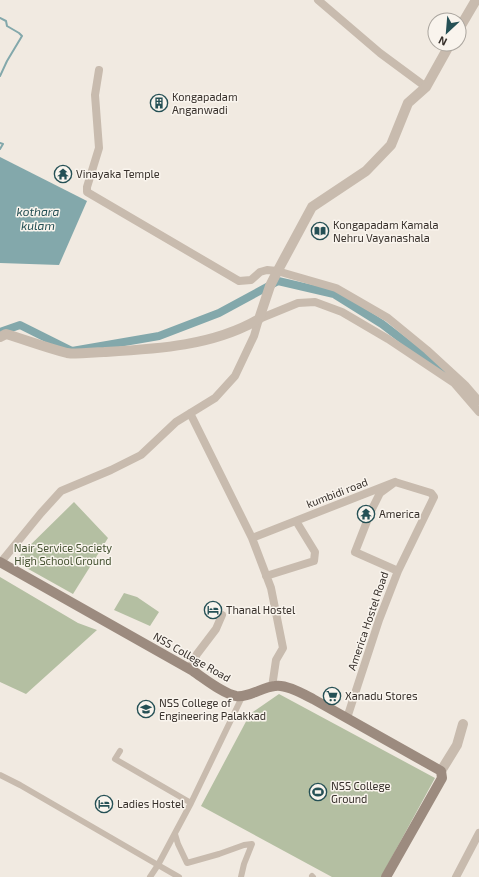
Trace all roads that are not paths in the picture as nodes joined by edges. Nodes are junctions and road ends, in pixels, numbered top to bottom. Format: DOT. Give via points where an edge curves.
graph roads {
  1 [pos="318,0"];
  2 [pos="476,0"];
  3 [pos="467,15"];
  4 [pos="446,52"];
  5 [pos="99,70"];
  6 [pos="426,87"];
  7 [pos="277,271"];
  8 [pos="260,319"];
  9 [pos="0,337"];
  10 [pos="479,401"];
  11 [pos="479,412"];
  12 [pos="190,414"];
  13 [pos="395,482"];
  14 [pos="371,510"];
  15 [pos="296,521"];
  16 [pos="252,538"];
  17 [pos="1,562"];
  18 [pos="398,570"];
  19 [pos="266,576"];
  20 [pos="222,615"];
  21 [pos="198,675"];
  22 [pos="272,687"];
  23 [pos="243,695"];
  24 [pos="347,718"];
  25 [pos="463,724"];
  26 [pos="120,751"];
  27 [pos="441,771"];
  28 [pos="0,775"];
  29 [pos="191,803"];
  30 [pos="479,833"];
  31 [pos="175,834"];
  32 [pos="158,865"];
  33 [pos="150,877"];
  34 [pos="179,877"];
  35 [pos="241,877"];
  36 [pos="386,877"];
  37 [pos="456,877"];
  1 -- 6 [label="street" via="380,53"];
  2 -- 3 [label="street"];
  4 -- 6 [label="street"];
  5 -- 7 [label="street" via="95,95 99,148 87,192 239,281 251,280 260,272 267,270"];
  6 -- 7 [label="street" via="408,103 391,145 366,171 312,207"];
  7 -- 8 [label="street"];
  7 -- 10 [label="street" via="336,288 388,318 427,350"];
  8 -- 9 [label="street" via="224,335 153,350 69,353 6,334"];
  8 -- 11 [label="street" via="298,303 314,302 342,312 454,383"];
  8 -- 12 [label="street" via="236,376 215,398"];
  12 -- 16 [label="street"];
  12 -- 17 [label="street" via="176,422 141,455 61,492"];
  13 -- 14 [label="street, kumbidi road" via="380,493"];
  13 -- 15 [label="street, kumbidi road"];
  13 -- 18 [label="street" via="431,493 434,497"];
  14 -- 18 [label="street, America Hostel Road" via="355,552"];
  15 -- 16 [label="street, kumbidi road"];
  15 -- 19 [label="street" via="315,552 314,561"];
  16 -- 19 [label="street"];
  17 -- 21 [label="main road, NSS College Road"];
  18 -- 24 [label="street, America Hostel Road"];
  19 -- 22 [label="street" via="271,588 282,648 276,660"];
  20 -- 21 [label="street" via="216,629 190,668"];
  21 -- 23 [label="main road, NSS College Road" via="218,688 237,696"];
  22 -- 23 [label="main road, NSS College Road"];
  22 -- 24 [label="main road, NSS College Road" via="295,690"];
  23 -- 29 [label="street"];
  24 -- 27 [label="main road, NSS College Road"];
  25 -- 27 [label="street" via="457,745"];
  26 -- 29 [label="street" via="115,759"];
  27 -- 36 [label="main road" via="442,778"];
  28 -- 32 [label="street"];
  29 -- 31 [label="street"];
  30 -- 37 [label="street"];
  31 -- 32 [label="street"];
  31 -- 35 [label="street" via="188,863 244,844 252,844"];
  32 -- 33 [label="street"];
  32 -- 34 [label="street"];
}
